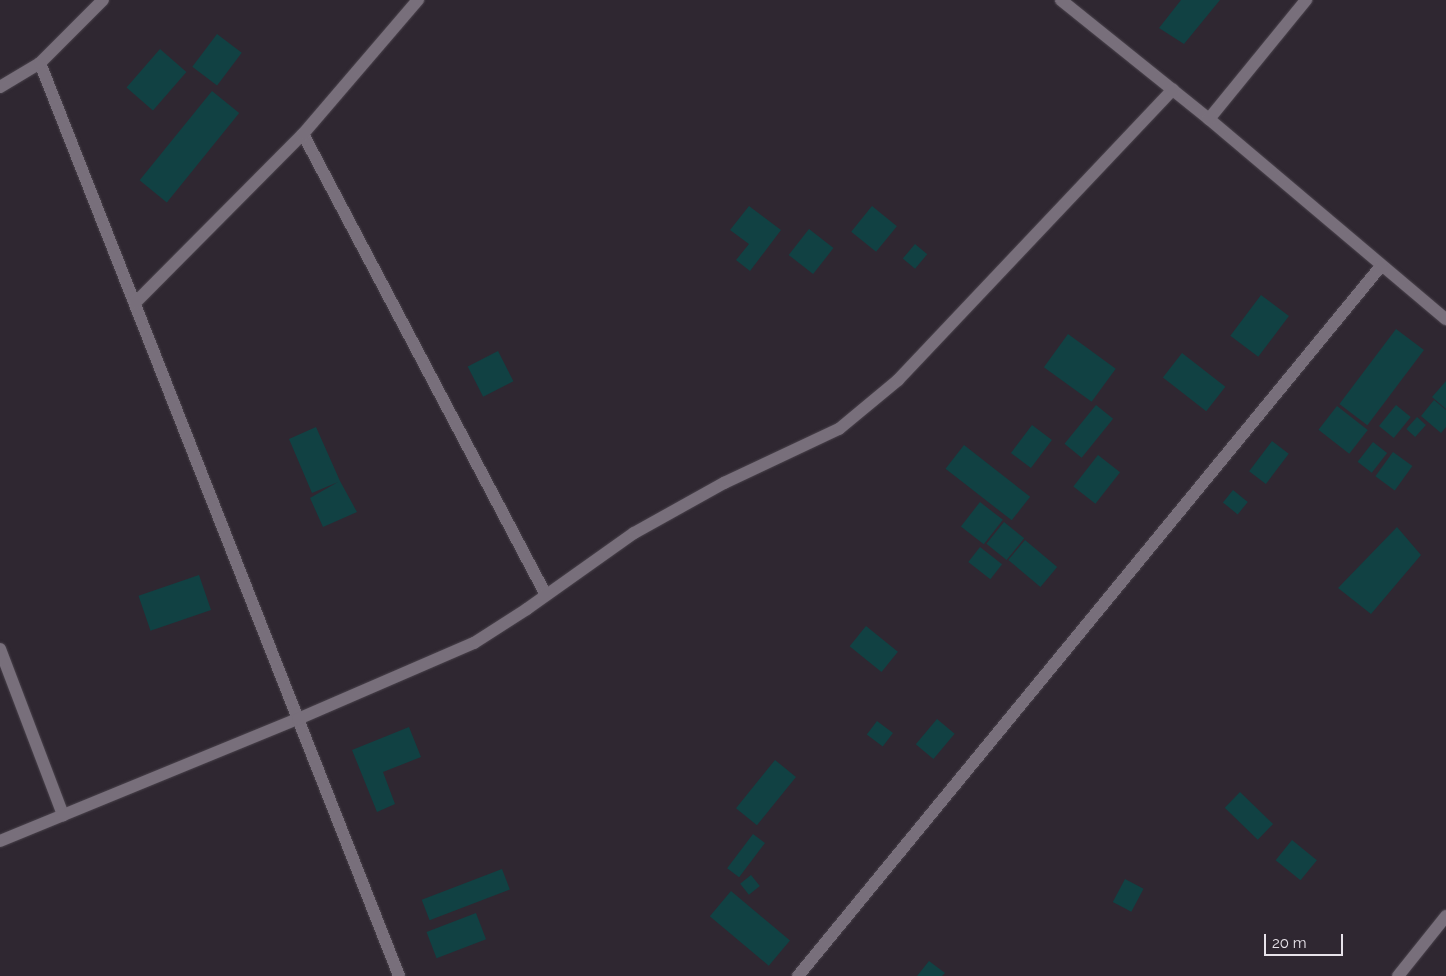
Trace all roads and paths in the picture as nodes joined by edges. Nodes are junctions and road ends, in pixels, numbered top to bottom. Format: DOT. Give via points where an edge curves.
graph roads {
  1 [pos="103,0"];
  2 [pos="418,0"];
  3 [pos="1061,0"];
  4 [pos="1306,0"];
  5 [pos="40,63"];
  6 [pos="0,87"];
  7 [pos="1173,89"];
  8 [pos="1209,119"];
  9 [pos="304,134"];
  10 [pos="1381,266"];
  11 [pos="134,304"];
  12 [pos="1446,319"];
  13 [pos="546,595"];
  14 [pos="0,649"];
  15 [pos="298,719"];
  16 [pos="63,815"];
  17 [pos="0,841"];
  18 [pos="1446,916"];
  19 [pos="399,976"];
  20 [pos="798,976"];
  21 [pos="1398,976"];
  1 -- 5 [label="street"];
  2 -- 9 [label="street"];
  3 -- 7 [label="street"];
  4 -- 8 [label="street"];
  5 -- 6 [label="street"];
  5 -- 11 [label="street"];
  7 -- 8 [label="street"];
  7 -- 13 [label="street" via="898,380 839,429 724,483 634,533"];
  8 -- 10 [label="street"];
  9 -- 11 [label="street"];
  9 -- 13 [label="street"];
  10 -- 12 [label="street"];
  10 -- 20 [label="street"];
  11 -- 15 [label="street"];
  13 -- 15 [label="street" via="474,643"];
  14 -- 16 [label="street"];
  15 -- 16 [label="street"];
  15 -- 19 [label="street"];
  16 -- 17 [label="street"];
  18 -- 21 [label="street"];
}
